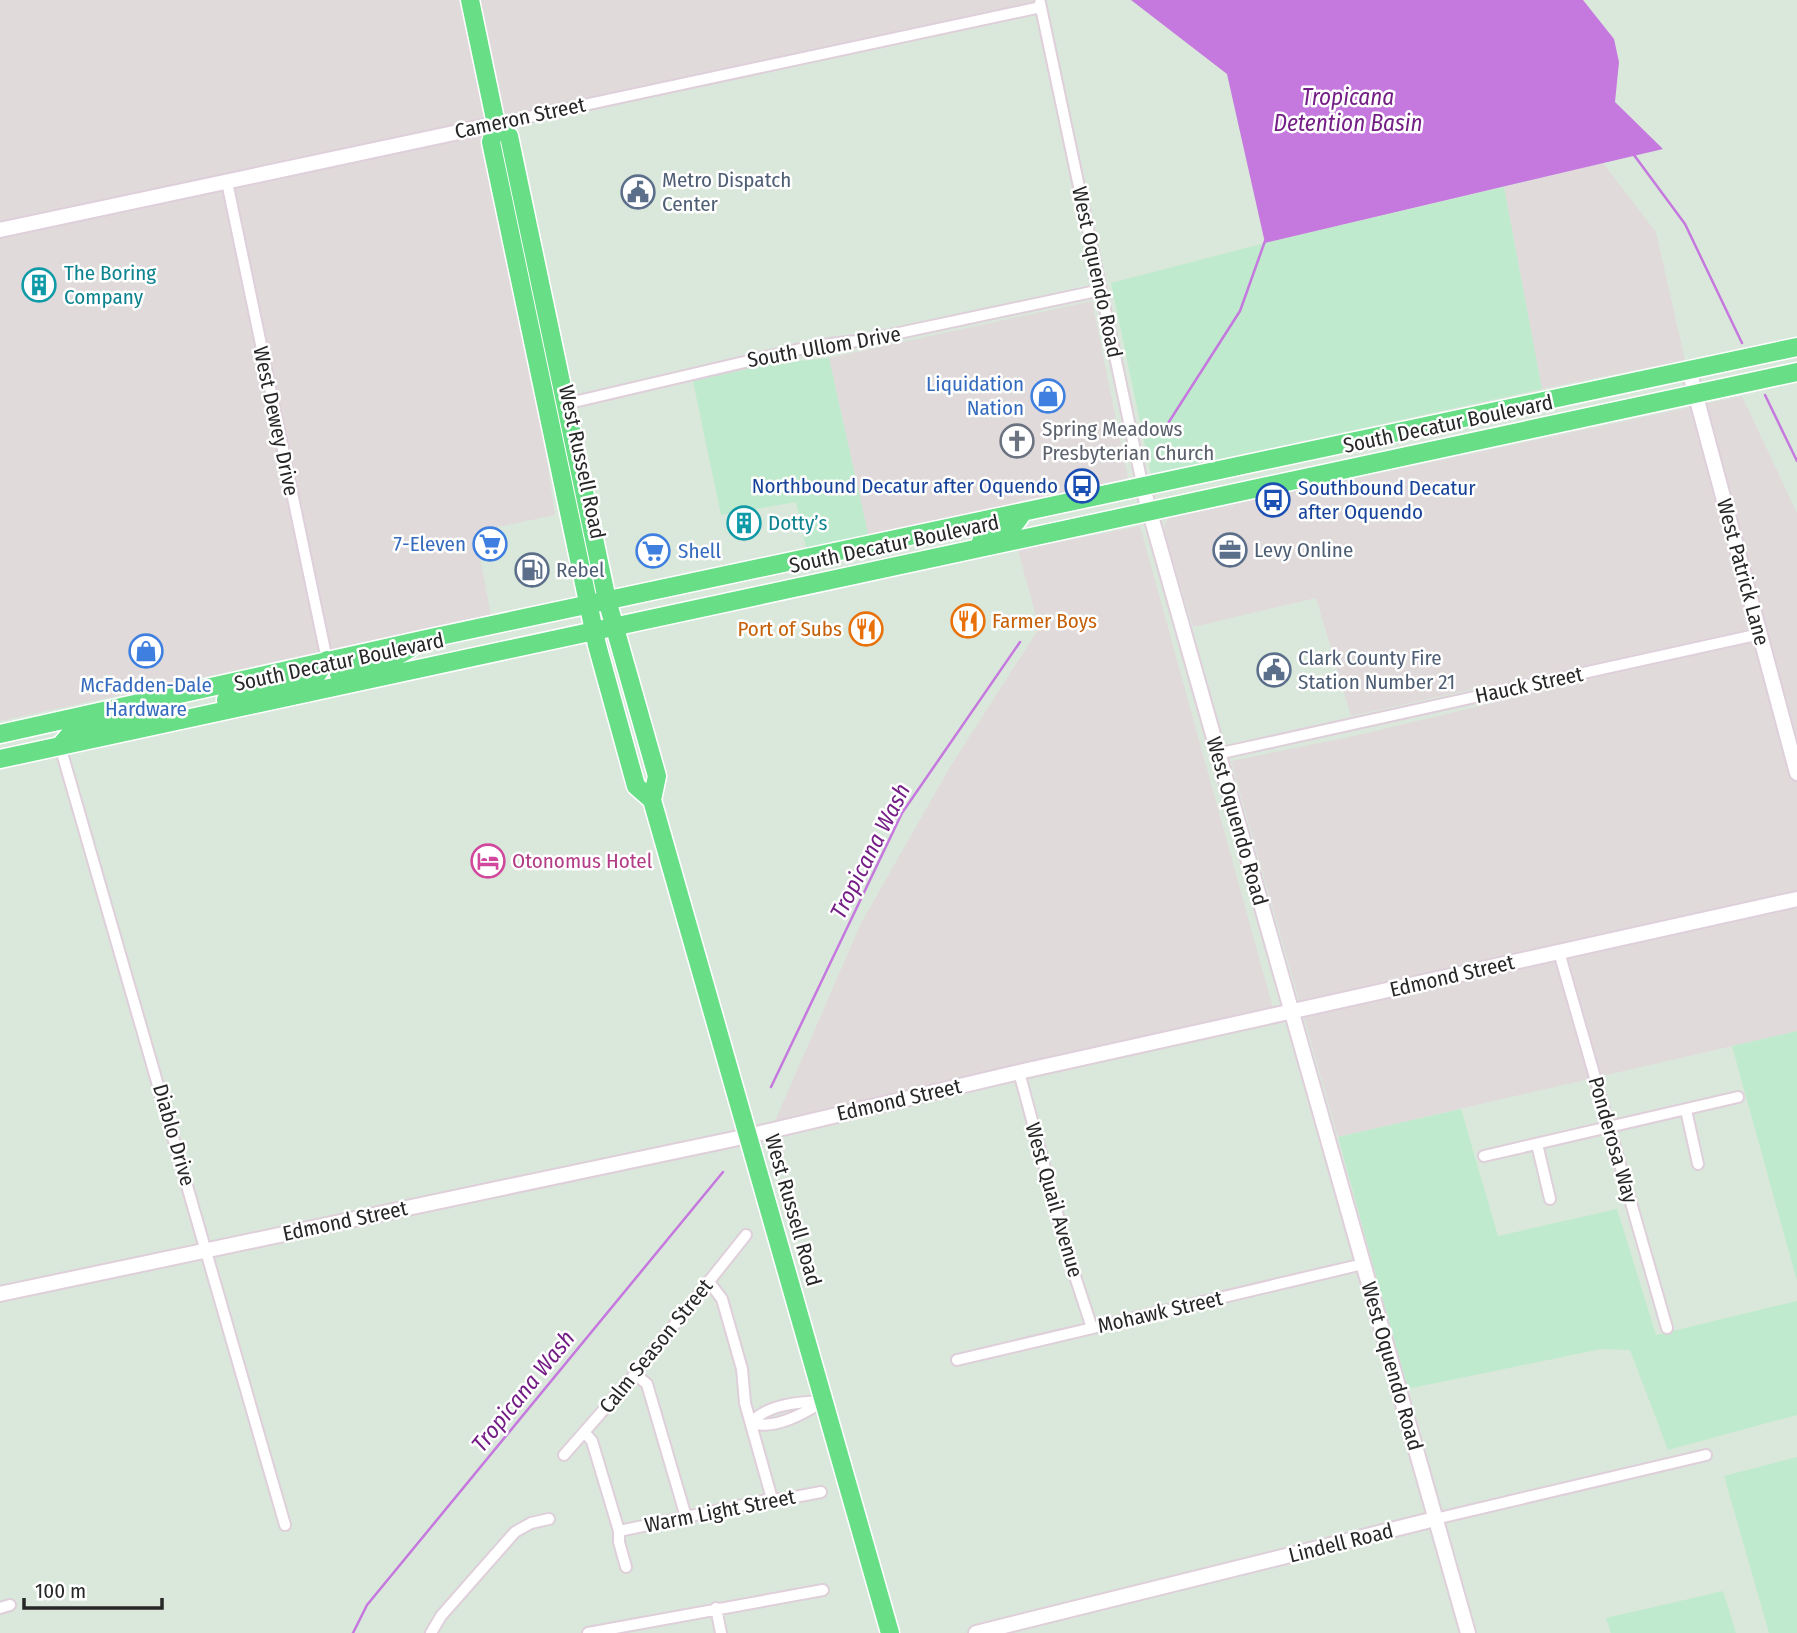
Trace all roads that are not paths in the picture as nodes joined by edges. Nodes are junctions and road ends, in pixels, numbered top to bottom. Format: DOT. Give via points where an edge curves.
graph roads {
  1 [pos="470,0"];
  2 [pos="1040,4"];
  3 [pos="496,124"];
  4 [pos="226,182"];
  5 [pos="0,230"];
  6 [pos="1101,290"];
  7 [pos="1797,347"];
  8 [pos="1689,370"];
  9 [pos="1797,372"];
  10 [pos="1694,396"];
  11 [pos="567,402"];
  12 [pos="548,409"];
  13 [pos="1143,488"];
  14 [pos="1149,512"];
  15 [pos="1023,513"];
  16 [pos="980,548"];
  17 [pos="607,600"];
  18 [pos="588,605"];
  19 [pos="614,627"];
  20 [pos="594,631"];
  21 [pos="1759,634"];
  22 [pos="426,639"];
  23 [pos="327,660"];
  24 [pos="317,691"];
  25 [pos="169,696"];
  26 [pos="210,713"];
  27 [pos="0,734"];
  28 [pos="60,746"];
  29 [pos="1217,754"];
  30 [pos="0,759"];
  31 [pos="1797,773"];
  32 [pos="652,800"];
  33 [pos="1797,899"];
  34 [pos="1559,952"];
  35 [pos="1290,1011"];
  36 [pos="1019,1072"];
  37 [pos="1738,1097"];
  38 [pos="1685,1110"];
  39 [pos="1610,1127"];
  40 [pos="748,1136"];
  41 [pos="1537,1144"];
  42 [pos="1484,1156"];
  43 [pos="1698,1164"];
  44 [pos="1550,1199"];
  45 [pos="747,1236"];
  46 [pos="207,1250"];
  47 [pos="1363,1265"];
  48 [pos="709,1283"];
  49 [pos="0,1294"];
  50 [pos="1092,1328"];
  51 [pos="1667,1328"];
  52 [pos="957,1360"];
  53 [pos="635,1374"];
  54 [pos="824,1402"];
  55 [pos="751,1423"];
  56 [pos="585,1433"];
  57 [pos="564,1455"];
  58 [pos="1706,1455"];
  59 [pos="821,1492"];
  60 [pos="772,1499"];
  61 [pos="686,1517"];
  62 [pos="549,1519"];
  63 [pos="1435,1519"];
  64 [pos="285,1525"];
  65 [pos="619,1531"];
  66 [pos="626,1567"];
  67 [pos="823,1590"];
  68 [pos="716,1608"];
  69 [pos="431,1633"];
  70 [pos="588,1633"];
  71 [pos="721,1633"];
  72 [pos="890,1633"];
  73 [pos="976,1633"];
  74 [pos="1468,1633"];
  1 -- 3 [label="main road, West Russell Road"];
  2 -- 3 [label="street, Cameron Street"];
  2 -- 6 [label="street, West Oquendo Road"];
  3 -- 4 [label="street, Cameron Street"];
  3 -- 11 [label="main road, West Russell Road" via="509,136"];
  3 -- 12 [label="main road, West Russell Road" via="491,142"];
  4 -- 5 [label="street, Cameron Street"];
  4 -- 23 [label="street, West Dewey Drive"];
  6 -- 11 [label="street, South Ullom Drive" via="866,340 813,346"];
  6 -- 13 [label="street, West Oquendo Road"];
  7 -- 8 [label="main road, South Decatur Boulevard"];
  8 -- 10 [label="street, West Patrick Lane"];
  8 -- 13 [label="main road, South Decatur Boulevard"];
  9 -- 10 [label="main road, South Decatur Boulevard"];
  10 -- 14 [label="main road, South Decatur Boulevard"];
  10 -- 21 [label="street, West Patrick Lane"];
  11 -- 12 [label="street, South Ullom Drive"];
  11 -- 17 [label="main road, West Russell Road"];
  12 -- 18 [label="main road, West Russell Road"];
  13 -- 14 [label="street, West Oquendo Road"];
  13 -- 15 [label="main road, South Decatur Boulevard"];
  14 -- 16 [label="main road, South Decatur Boulevard"];
  14 -- 29 [label="street, West Oquendo Road"];
  15 -- 16 [label="main road" via="1010,529 984,537"];
  15 -- 17 [label="main road, South Decatur Boulevard"];
  16 -- 19 [label="main road, South Decatur Boulevard"];
  17 -- 18 [label="main road, South Decatur Boulevard"];
  17 -- 19 [label="main road, West Russell Road"];
  18 -- 20 [label="main road, West Russell Road"];
  18 -- 22 [label="main road, South Decatur Boulevard"];
  19 -- 20 [label="main road, South Decatur Boulevard"];
  19 -- 32 [label="main road, West Russell Road" via="657,776"];
  20 -- 24 [label="main road, South Decatur Boulevard"];
  20 -- 32 [label="main road, West Russell Road" via="636,786"];
  21 -- 29 [label="street, Hauck Street"];
  21 -- 31 [label="street, West Patrick Lane"];
  22 -- 23 [label="main road, South Decatur Boulevard"];
  22 -- 24 [label="main road" via="390,660 327,678"];
  23 -- 25 [label="main road, South Decatur Boulevard"];
  23 -- 26 [label="main road" via="316,676 229,697"];
  24 -- 26 [label="main road, South Decatur Boulevard"];
  25 -- 27 [label="main road, South Decatur Boulevard"];
  25 -- 28 [label="main road" via="134,716 73,731"];
  26 -- 28 [label="main road, South Decatur Boulevard"];
  28 -- 30 [label="main road, South Decatur Boulevard"];
  28 -- 46 [label="street, Diablo Drive"];
  29 -- 35 [label="street, West Oquendo Road"];
  32 -- 40 [label="main road, West Russell Road"];
  33 -- 34 [label="street, Edmond Street"];
  34 -- 35 [label="street, Edmond Street"];
  34 -- 39 [label="street, Ponderosa Way"];
  35 -- 36 [label="street, Edmond Street"];
  35 -- 47 [label="street, West Oquendo Road"];
  36 -- 40 [label="street, Edmond Street"];
  36 -- 50 [label="street, West Quail Avenue"];
  37 -- 38 [label="street"];
  38 -- 39 [label="street"];
  38 -- 43 [label="street"];
  39 -- 41 [label="street"];
  39 -- 51 [label="street, Ponderosa Way"];
  40 -- 46 [label="street, Edmond Street"];
  40 -- 54 [label="main road, West Russell Road"];
  41 -- 42 [label="street"];
  41 -- 44 [label="street"];
  45 -- 48 [label="street, Calm Season Street"];
  46 -- 49 [label="street, Edmond Street"];
  46 -- 64 [label="street, Diablo Drive"];
  47 -- 50 [label="street, Mohawk Street"];
  47 -- 63 [label="street, West Oquendo Road"];
  48 -- 53 [label="street, Calm Season Street"];
  48 -- 55 [label="street" via="726,1312"];
  50 -- 52 [label="street, Mohawk Street"];
  53 -- 56 [label="street, Calm Season Street"];
  53 -- 61 [label="street" via="647,1384"];
  54 -- 55 [label="street" via="762,1427"];
  54 -- 72 [label="main road, West Russell Road"];
  55 -- 60 [label="street"];
  56 -- 57 [label="street, Calm Season Street"];
  56 -- 65 [label="street" via="592,1441"];
  58 -- 63 [label="street, Lindell Road"];
  59 -- 60 [label="street, Warm Light Street"];
  60 -- 61 [label="street, Warm Light Street"];
  61 -- 65 [label="street, Warm Light Street"];
  62 -- 69 [label="street" via="515,1532"];
  63 -- 73 [label="street, Lindell Road"];
  63 -- 74 [label="street, West Oquendo Road"];
  65 -- 66 [label="street"];
  67 -- 68 [label="street"];
  68 -- 70 [label="street"];
  68 -- 71 [label="street"];
}
